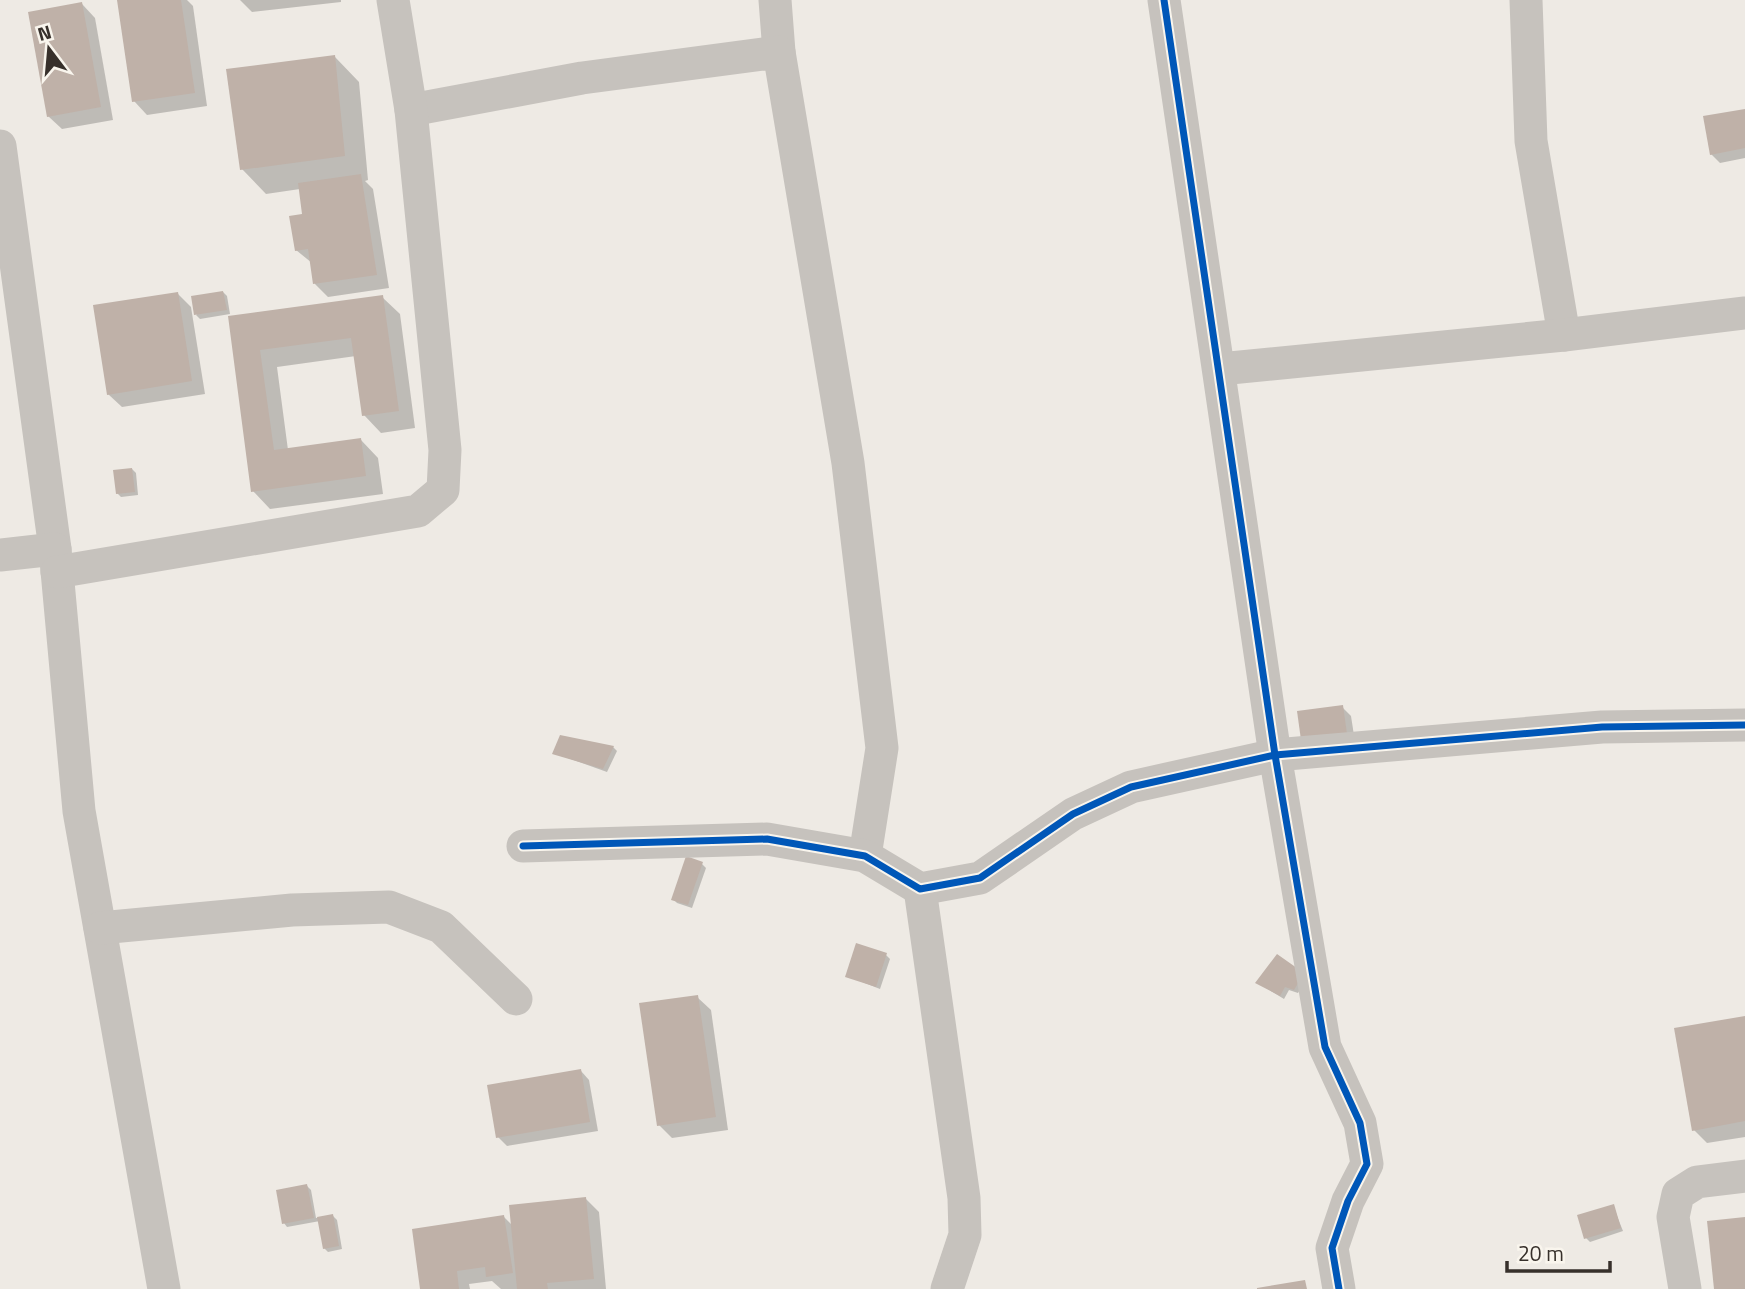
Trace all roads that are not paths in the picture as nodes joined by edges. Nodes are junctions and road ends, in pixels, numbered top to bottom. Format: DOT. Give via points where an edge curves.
graph roads {
  1 [pos="393,0"];
  2 [pos="775,0"];
  3 [pos="1164,0"];
  4 [pos="1526,0"];
  5 [pos="779,52"];
  6 [pos="411,110"];
  7 [pos="0,146"];
  8 [pos="1745,313"];
  9 [pos="1564,335"];
  10 [pos="1220,369"];
  11 [pos="0,555"];
  12 [pos="56,560"];
  13 [pos="1745,725"];
  14 [pos="1275,755"];
  15 [pos="523,846"];
  16 [pos="865,856"];
  17 [pos="920,889"];
  18 [pos="100,928"];
  19 [pos="516,999"];
  20 [pos="1745,1177"];
  21 [pos="164,1289"];
  22 [pos="947,1289"];
  23 [pos="1339,1289"];
  24 [pos="1685,1289"];
  1 -- 6 [label="street"];
  2 -- 5 [label="street"];
  3 -- 10 [label="street"];
  4 -- 9 [label="street" via="1531,141"];
  5 -- 6 [label="street" via="582,78"];
  5 -- 16 [label="street" via="848,463 883,748"];
  6 -- 12 [label="street" via="445,450 443,490 418,510"];
  7 -- 12 [label="street"];
  8 -- 9 [label="street"];
  9 -- 10 [label="street"];
  10 -- 14 [label="street"];
  11 -- 12 [label="street"];
  12 -- 18 [label="street" via="79,810"];
  13 -- 14 [label="street" via="1602,727"];
  14 -- 17 [label="street" via="1131,787 1073,814 980,878"];
  14 -- 23 [label="street" via="1325,1047 1360,1123 1367,1164 1332,1248"];
  15 -- 16 [label="street" via="767,839"];
  16 -- 17 [label="street"];
  17 -- 22 [label="street" via="964,1198 965,1235"];
  18 -- 19 [label="street" via="292,910 389,907 441,927"];
  18 -- 21 [label="street"];
  20 -- 24 [label="street" via="1697,1182 1678,1195 1673,1217"];
}
